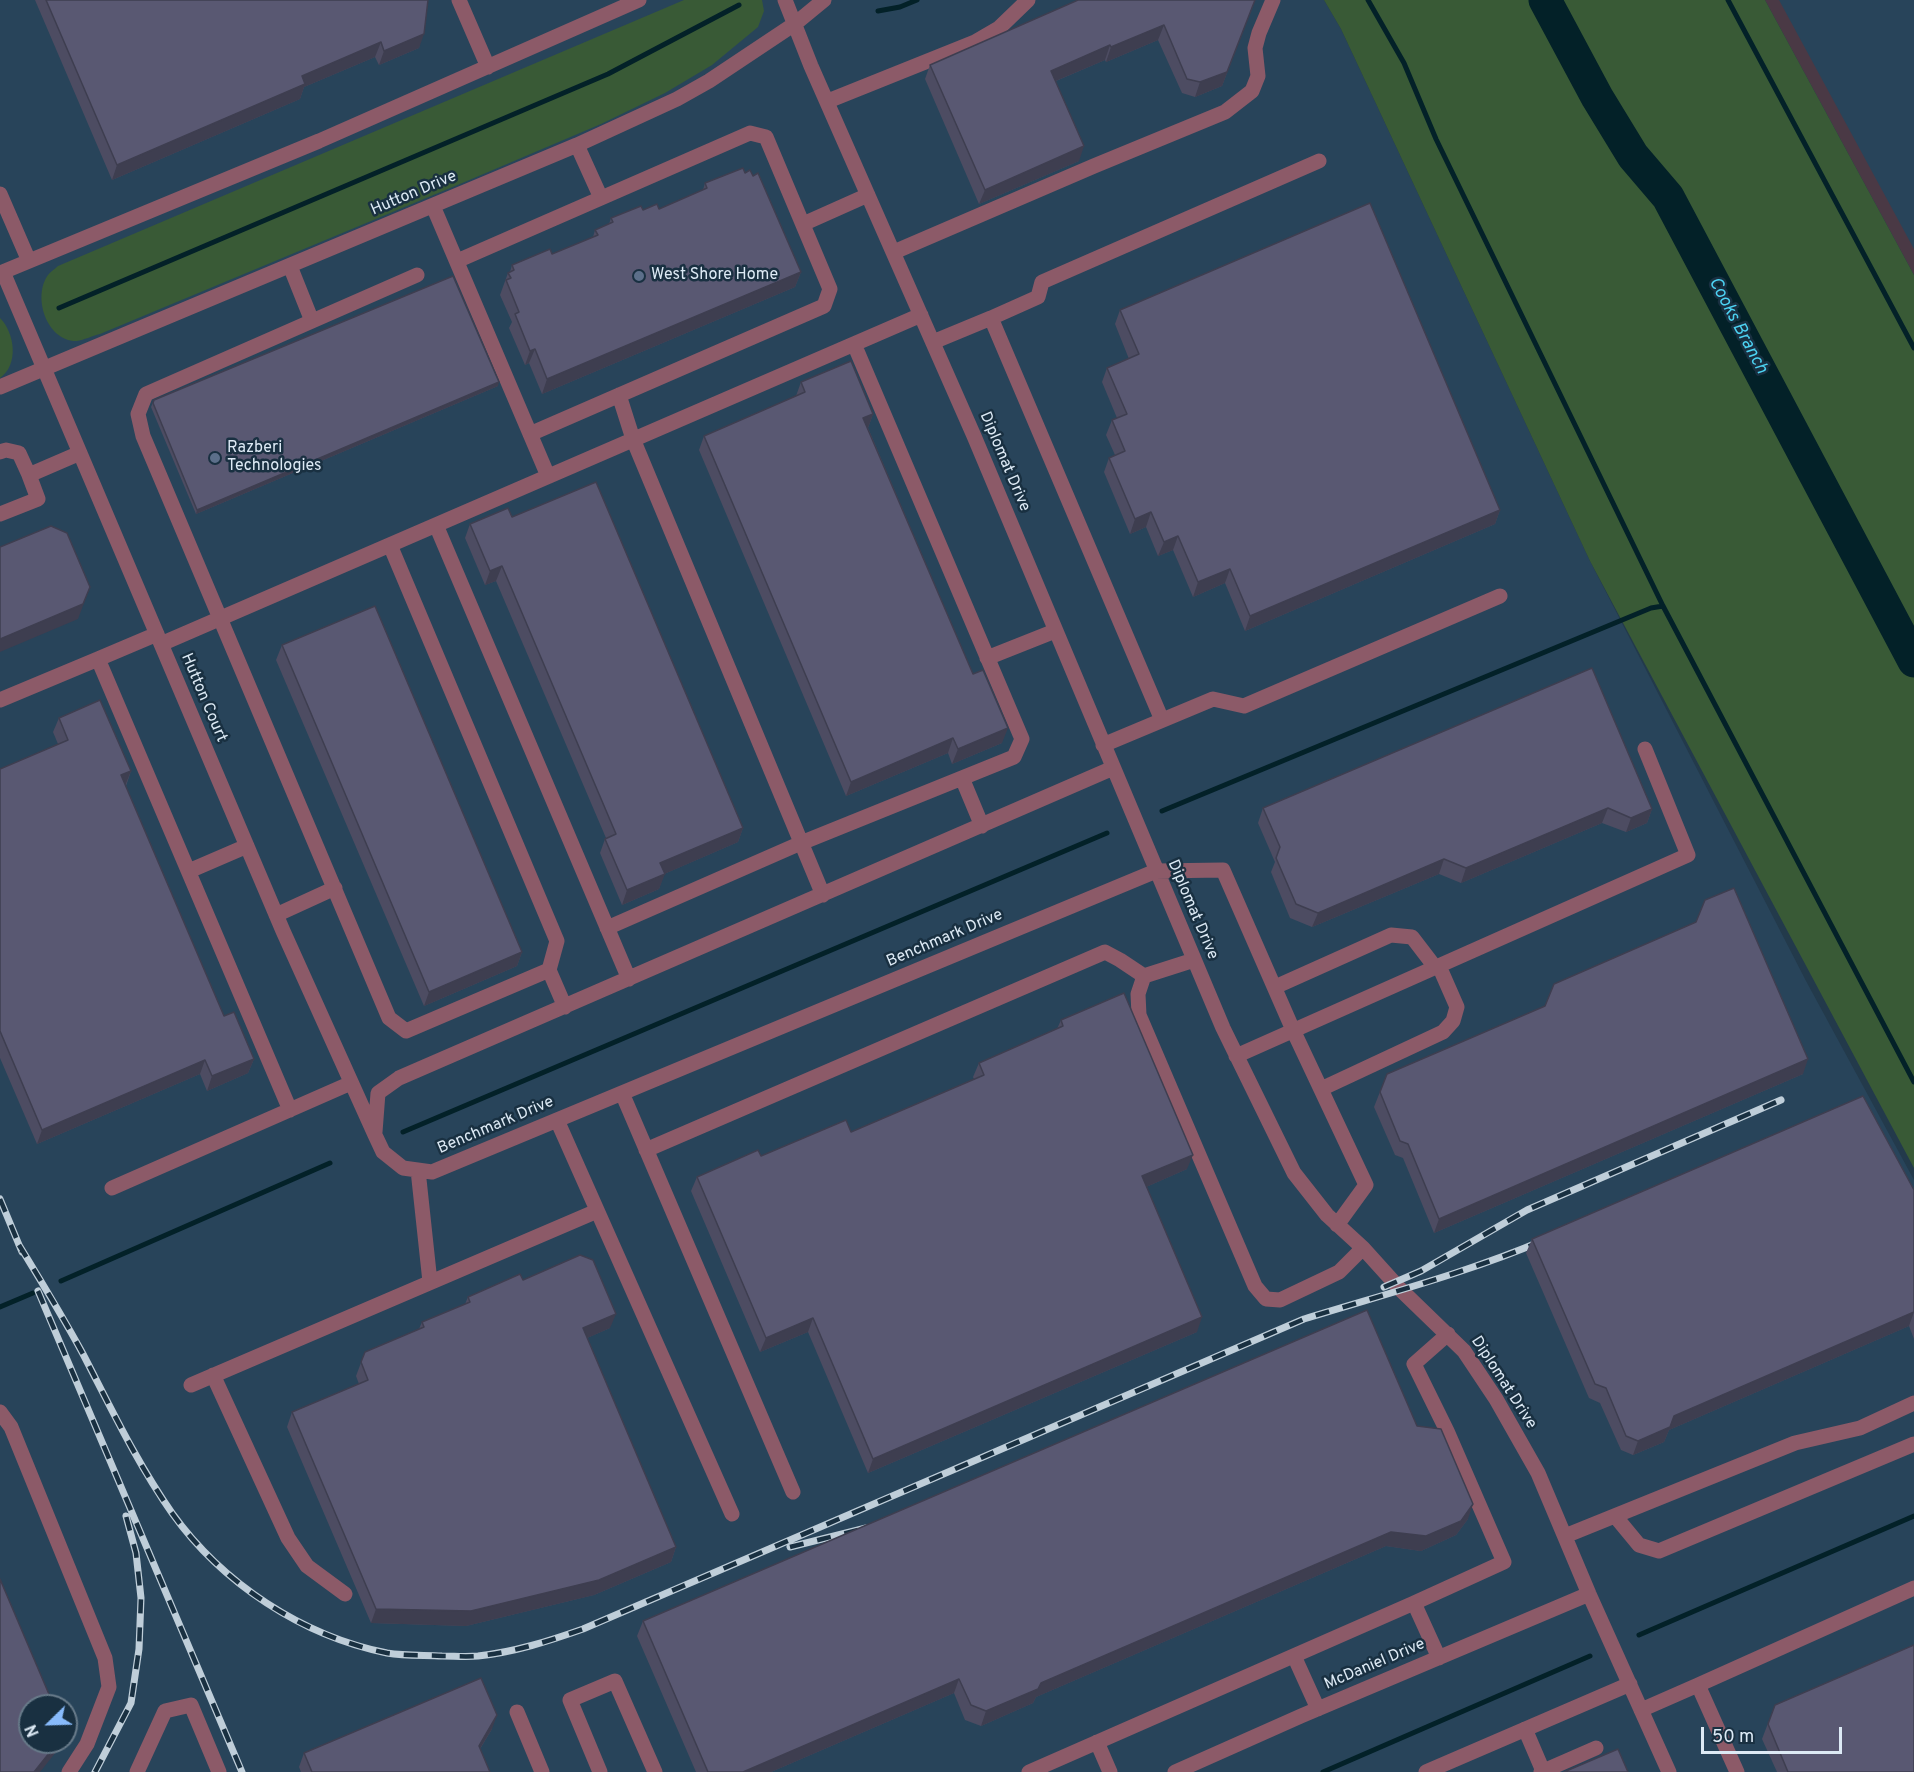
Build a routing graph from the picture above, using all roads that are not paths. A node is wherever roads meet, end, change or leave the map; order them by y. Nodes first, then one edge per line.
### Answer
1 (459, 0) edge
2 (639, 0) edge
3 (785, 0) edge
4 (824, 0) edge
5 (1028, 0) edge
6 (1273, 0) edge
7 (623, 3) edge
8 (796, 23) junction
9 (488, 67) junction
10 (828, 101) junction
11 (577, 145) junction
12 (1319, 161) dead end
13 (0, 194) edge
14 (868, 195) junction
15 (601, 198) junction
16 (433, 206) junction
17 (803, 224) junction
18 (894, 252) junction
19 (29, 261) junction
20 (456, 261) junction
21 (290, 266) junction
22 (2, 273) edge
23 (417, 275) dead end
24 (921, 315) junction
25 (991, 318) junction
26 (312, 321) junction
27 (933, 342) junction
28 (854, 344) junction
29 (44, 368) junction
30 (0, 387) edge
31 (619, 395) junction
32 (530, 434) junction
33 (633, 439) junction
34 (0, 452) edge
35 (80, 453) junction
36 (29, 476) junction
37 (548, 476) junction
38 (0, 514) edge
39 (436, 525) junction
40 (390, 544) junction
41 (1500, 596) dead end
42 (221, 618) junction
43 (1055, 631) junction
44 (159, 639) junction
45 (98, 658) junction
46 (987, 658) junction
47 (0, 700) edge
48 (1162, 720) junction
49 (1103, 745) junction
50 (1645, 749) dead end
51 (1113, 768) junction
52 (962, 778) junction
53 (982, 826) junction
54 (801, 843) junction
55 (247, 846) junction
56 (189, 871) junction
57 (1156, 871) junction
58 (335, 888) junction
59 (823, 895) junction
60 (276, 915) junction
61 (607, 928) junction
62 (1194, 960) junction
63 (1437, 967) junction
64 (549, 970) junction
65 (1144, 976) junction
66 (629, 979) junction
67 (1275, 987) junction
68 (565, 1007) junction
69 (1293, 1030) junction
70 (1236, 1056) junction
71 (351, 1083) junction
72 (1321, 1089) junction
73 (622, 1093) junction
74 (290, 1110) junction
75 (557, 1120) junction
76 (375, 1135) junction
77 (646, 1150) junction
78 (418, 1170) junction
79 (112, 1188) dead end
80 (597, 1211) junction
81 (1337, 1225) junction
82 (1363, 1248) junction
83 (430, 1282) junction
84 (1448, 1334) junction
85 (213, 1376) junction
86 (191, 1385) dead end
87 (1914, 1403) edge
88 (0, 1412) edge
89 (1914, 1444) edge
90 (793, 1492) dead end
91 (732, 1514) dead end
92 (1615, 1516) junction
93 (1565, 1536) junction
94 (1914, 1588) edge
95 (345, 1594) dead end
96 (1589, 1594) junction
97 (1414, 1603) junction
98 (1294, 1656) junction
99 (1439, 1658) junction
100 (1630, 1684) junction
101 (1698, 1685) junction
102 (1318, 1709) junction
103 (1641, 1710) junction
104 (517, 1712) dead end
105 (1525, 1729) junction
106 (1097, 1742) junction
107 (1596, 1748) dead end
108 (69, 1772) edge
109 (137, 1772) edge
110 (219, 1772) edge
111 (542, 1772) edge
112 (600, 1772) edge
113 (655, 1772) edge
114 (1029, 1772) edge
115 (1110, 1772) edge
116 (1175, 1772) edge
117 (1426, 1772) edge
118 (1542, 1772) edge
119 (1669, 1772) edge
120 (1737, 1772) edge

1 - 9 street
2 - 7 street
3 - 8 street, Diplomat Drive
4 - 8 street, Hutton Drive
5 - 10 street
6 - 18 street
7 - 9 street
8 - 10 street, Diplomat Drive
8 - 11 street, Hutton Drive
9 - 19 street
10 - 14 street, Diplomat Drive
11 - 15 street
11 - 16 street, Hutton Drive
12 - 25 street
13 - 19 street
14 - 17 street
14 - 18 street, Diplomat Drive
15 - 17 street
15 - 20 street
16 - 20 street
16 - 21 street, Hutton Drive
17 - 31 street
18 - 24 street, Diplomat Drive
19 - 22 street
20 - 32 street
21 - 26 street
21 - 29 street, Hutton Drive
22 - 29 street, Hutton Court
23 - 26 street
24 - 27 street, Diplomat Drive
24 - 28 street
25 - 27 street
25 - 48 street
26 - 42 street
27 - 43 street, Diplomat Drive
28 - 33 street
28 - 46 street
29 - 30 street, Hutton Drive
29 - 35 street, Hutton Court
31 - 32 street
31 - 33 street
32 - 37 street
33 - 37 street
33 - 54 street
34 - 36 street
35 - 36 street
35 - 44 street, Hutton Court
36 - 38 street
37 - 39 street
39 - 40 street
39 - 61 street
40 - 42 street
40 - 64 street
41 - 48 street
42 - 44 street
42 - 58 street
43 - 46 street
43 - 49 street, Diplomat Drive
44 - 45 street
44 - 55 street, Hutton Court
45 - 47 street
45 - 56 street
46 - 52 street
48 - 49 street
49 - 51 street, Diplomat Drive
50 - 63 street
51 - 53 street
51 - 57 street, Diplomat Drive
52 - 53 street
52 - 54 street
53 - 59 street
54 - 59 street
54 - 61 street
55 - 56 street
55 - 60 street, Hutton Court
56 - 74 street
57 - 62 street, Diplomat Drive
57 - 67 street
57 - 73 street, Benchmark Drive
58 - 60 street
58 - 64 street
59 - 66 street
60 - 71 street, Hutton Court
61 - 66 street
62 - 65 street
62 - 70 street, Diplomat Drive
63 - 67 street
63 - 69 street
63 - 72 street
64 - 68 street
65 - 77 street
65 - 82 street
66 - 68 street
67 - 69 street
68 - 76 street
69 - 70 street
69 - 72 street
70 - 81 street, Diplomat Drive
71 - 74 street
71 - 76 street, Hutton Court
72 - 81 street
73 - 75 street, Benchmark Drive
73 - 77 street
74 - 79 street
75 - 78 street, Benchmark Drive
75 - 80 street
76 - 78 street
77 - 90 street
78 - 83 street
80 - 83 street
80 - 91 street
81 - 82 street, Diplomat Drive
82 - 84 street, Diplomat Drive
83 - 85 street
84 - 93 street, Diplomat Drive
84 - 97 street
85 - 86 street
85 - 95 street
87 - 92 street
88 - 108 street
89 - 92 street
92 - 93 street
93 - 96 street, Diplomat Drive
94 - 101 street
96 - 99 street, McDaniel Drive
96 - 100 street, Diplomat Drive
97 - 98 street
97 - 99 street
98 - 102 street
98 - 106 street
99 - 102 street, McDaniel Drive
100 - 103 street, Diplomat Drive
100 - 105 street
101 - 103 street
101 - 120 street
102 - 116 street, McDaniel Drive
103 - 119 street, Diplomat Drive
104 - 111 street
105 - 117 street
105 - 118 street
106 - 114 street
106 - 115 street
107 - 118 street
109 - 110 street
112 - 113 street

